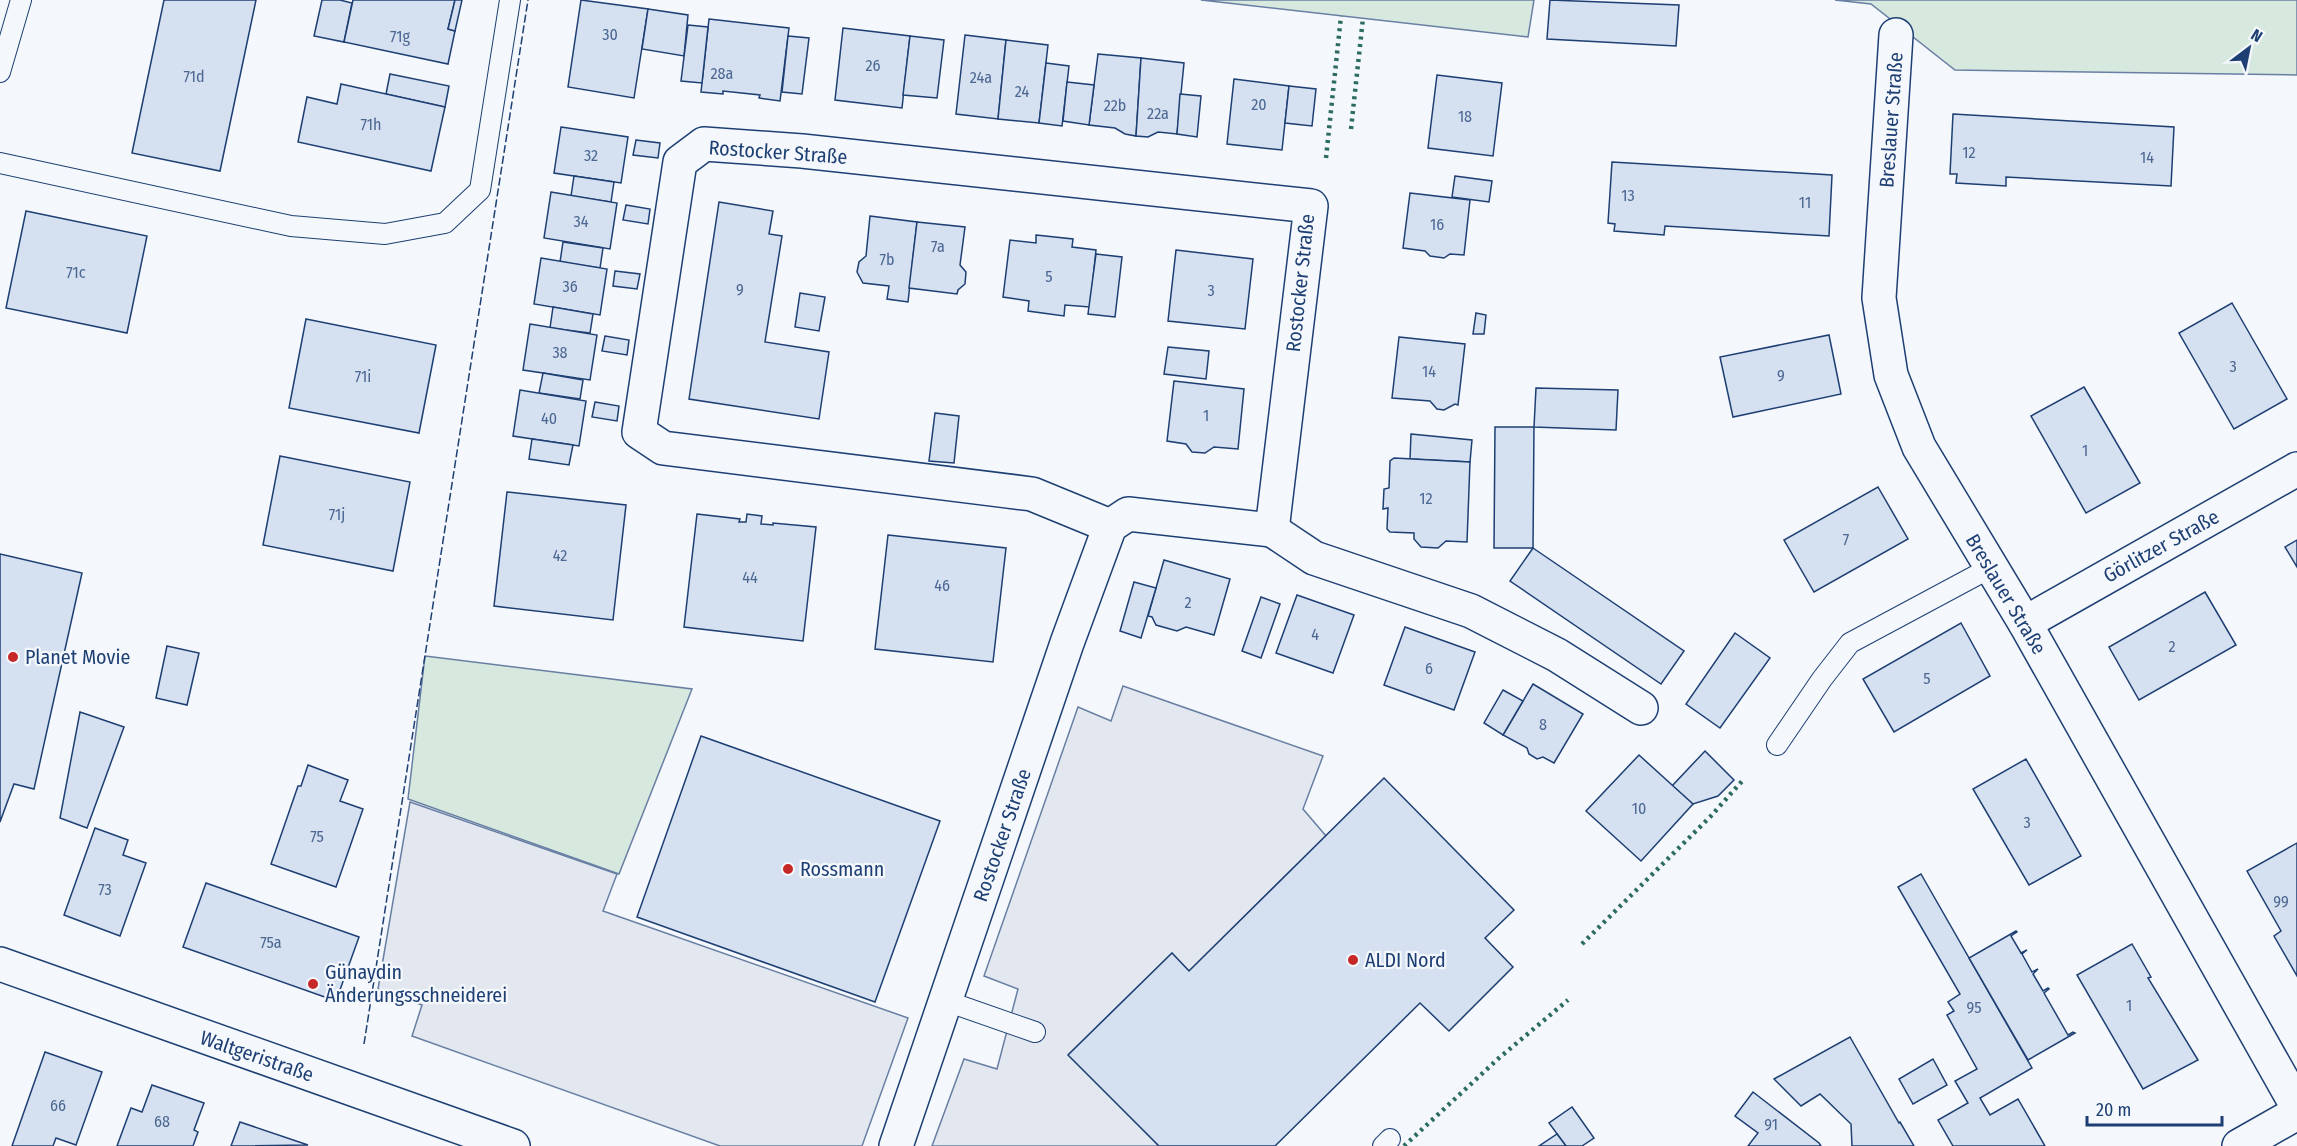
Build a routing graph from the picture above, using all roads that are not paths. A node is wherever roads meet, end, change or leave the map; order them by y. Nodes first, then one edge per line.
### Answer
1 (21, 0) edge
2 (510, 0) edge
3 (1896, 35) dead end
4 (0, 72) edge
5 (0, 163) edge
6 (2297, 469) edge
7 (1110, 526) junction
8 (1272, 530) junction
9 (1990, 568) junction
10 (2025, 623) junction
11 (1641, 708) dead end
12 (1778, 745) dead end
13 (0, 964) edge
14 (946, 1001) junction
15 (1035, 1032) dead end
16 (2297, 1106) edge
17 (2297, 1113) edge
18 (513, 1146) edge
19 (896, 1146) edge
20 (2239, 1146) edge

1 - 4 lane
2 - 5 lane
3 - 9 street, Breslauer Straße
6 - 10 street, Görlitzer Straße
7 - 8 street
7 - 8 street, Rostocker Straße
7 - 14 street, Rostocker Straße
8 - 11 street
9 - 10 street, Breslauer Straße
9 - 12 lane
10 - 16 street, Breslauer Straße
13 - 18 street, Waltgeristraße
14 - 15 lane
14 - 19 street, Rostocker Straße
17 - 20 street

